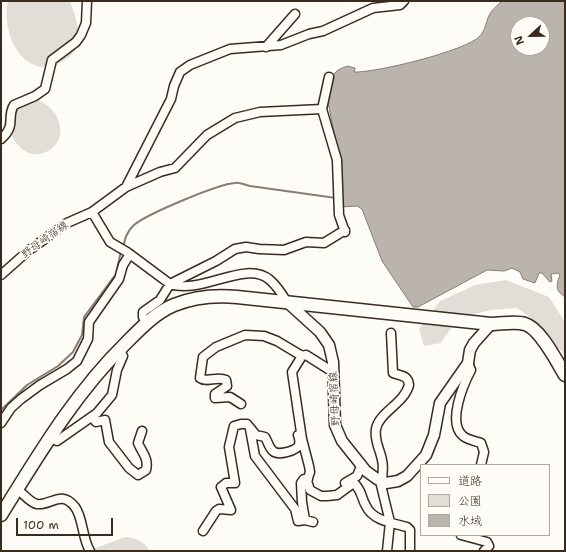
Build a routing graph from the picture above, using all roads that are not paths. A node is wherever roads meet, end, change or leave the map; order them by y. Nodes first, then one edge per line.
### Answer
1 (87, 1) edge
2 (404, 1) edge
3 (295, 14) dead end
4 (266, 47) junction
5 (329, 77) dead end
6 (322, 109) junction
7 (1, 139) edge
8 (126, 187) junction
9 (92, 212) junction
10 (129, 253) junction
11 (1, 275) edge
12 (170, 284) junction
13 (292, 303) junction
14 (146, 323) junction
15 (491, 324) junction
16 (391, 332) dead end
17 (119, 350) junction
18 (302, 356) junction
19 (468, 362) junction
20 (333, 372) junction
21 (565, 375) edge
22 (241, 404) dead end
23 (297, 413) junction
24 (92, 417) junction
25 (1, 423) edge
26 (250, 428) junction
27 (142, 431) dead end
28 (50, 437) junction
29 (481, 464) edge
30 (361, 466) junction
31 (308, 479) junction
32 (381, 481) junction
33 (17, 489) junction
34 (334, 494) junction
35 (1, 515) edge
36 (390, 522) junction
37 (203, 530) dead end
38 (465, 536) edge
39 (90, 551) edge
40 (387, 551) edge
41 (410, 551) edge
42 (484, 551) edge

1 - 7 street
2 - 4 street
3 - 4 street
4 - 8 street
5 - 6 street
6 - 8 street
6 - 12 street
8 - 9 street, 野母崎宿線
9 - 10 street
9 - 11 street, 野母崎宿線
10 - 12 street
10 - 25 street
12 - 13 street, 野母崎宿線
12 - 14 street
13 - 14 main road
13 - 15 main road
13 - 20 street, 野母崎宿線
14 - 17 main road
15 - 19 street
15 - 21 main road
16 - 32 street
17 - 24 street
17 - 28 main road
18 - 20 street
18 - 22 street
18 - 23 street
19 - 29 street
19 - 32 street
20 - 30 street, 野母崎宿線
23 - 26 street
23 - 31 street
24 - 27 street
24 - 28 street
26 - 31 street
26 - 37 street
28 - 33 main road
30 - 32 street, 野母崎宿線
30 - 34 street
31 - 34 street
32 - 36 street
33 - 35 main road
33 - 39 street
34 - 36 street
36 - 40 street
36 - 41 street
38 - 42 street

